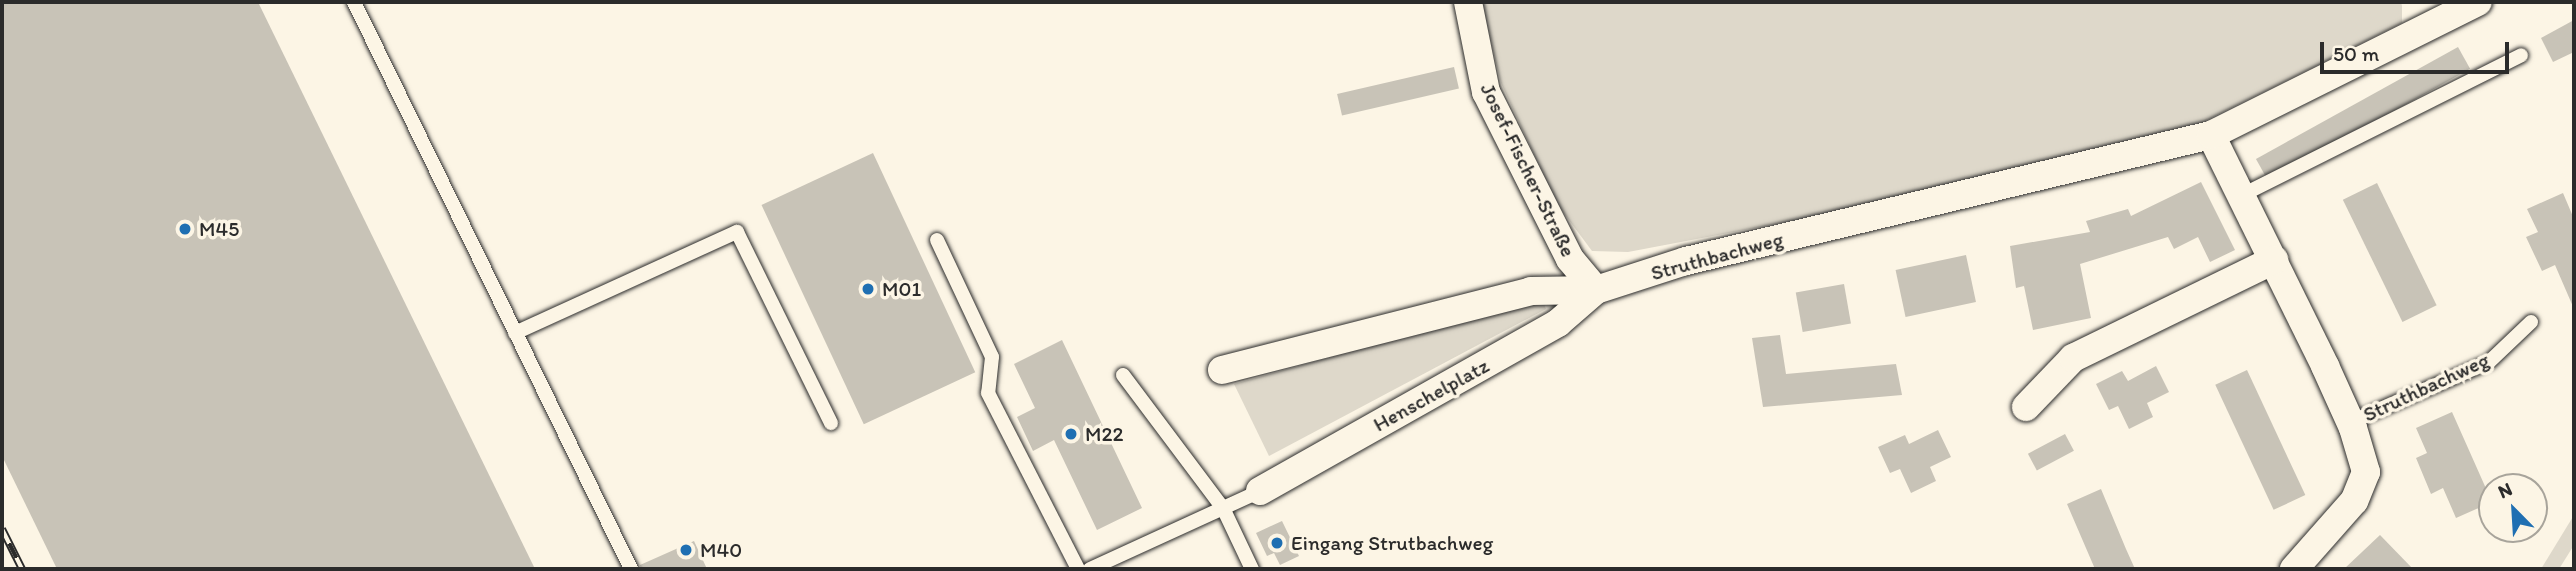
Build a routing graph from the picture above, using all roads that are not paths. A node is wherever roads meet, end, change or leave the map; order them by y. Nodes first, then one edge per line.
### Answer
1 (354, 2) edge
2 (1468, 2) edge
3 (2455, 6) edge
4 (2521, 55) dead end
5 (2211, 135) junction
6 (2242, 195) junction
7 (937, 240) dead end
8 (2274, 260) junction
9 (1596, 290) junction
10 (2531, 322) dead end
11 (515, 333) junction
12 (1222, 370) dead end
13 (1123, 375) dead end
14 (2026, 407) dead end
15 (2351, 422) junction
16 (831, 423) dead end
17 (1260, 491) joint
18 (1223, 508) junction
19 (631, 569) edge
20 (1078, 569) edge
21 (1090, 569) edge
22 (1252, 569) edge
23 (2294, 569) edge

1 - 11 lane
2 - 9 street, Josef-Fischer-Straße
3 - 5 street, Struthbachweg
4 - 6 lane
5 - 6 street, Struthbachweg
5 - 9 street, Struthbachweg
6 - 8 street, Struthbachweg
7 - 20 lane
8 - 14 street
8 - 15 street, Struthbachweg
9 - 12 street, Struthbachweg
9 - 17 street, Henschelplatz
10 - 15 lane, Struthbachweg
11 - 16 lane
11 - 19 lane
13 - 18 lane
15 - 23 street, Struthbachweg
17 - 18 lane
18 - 21 lane
18 - 22 lane

